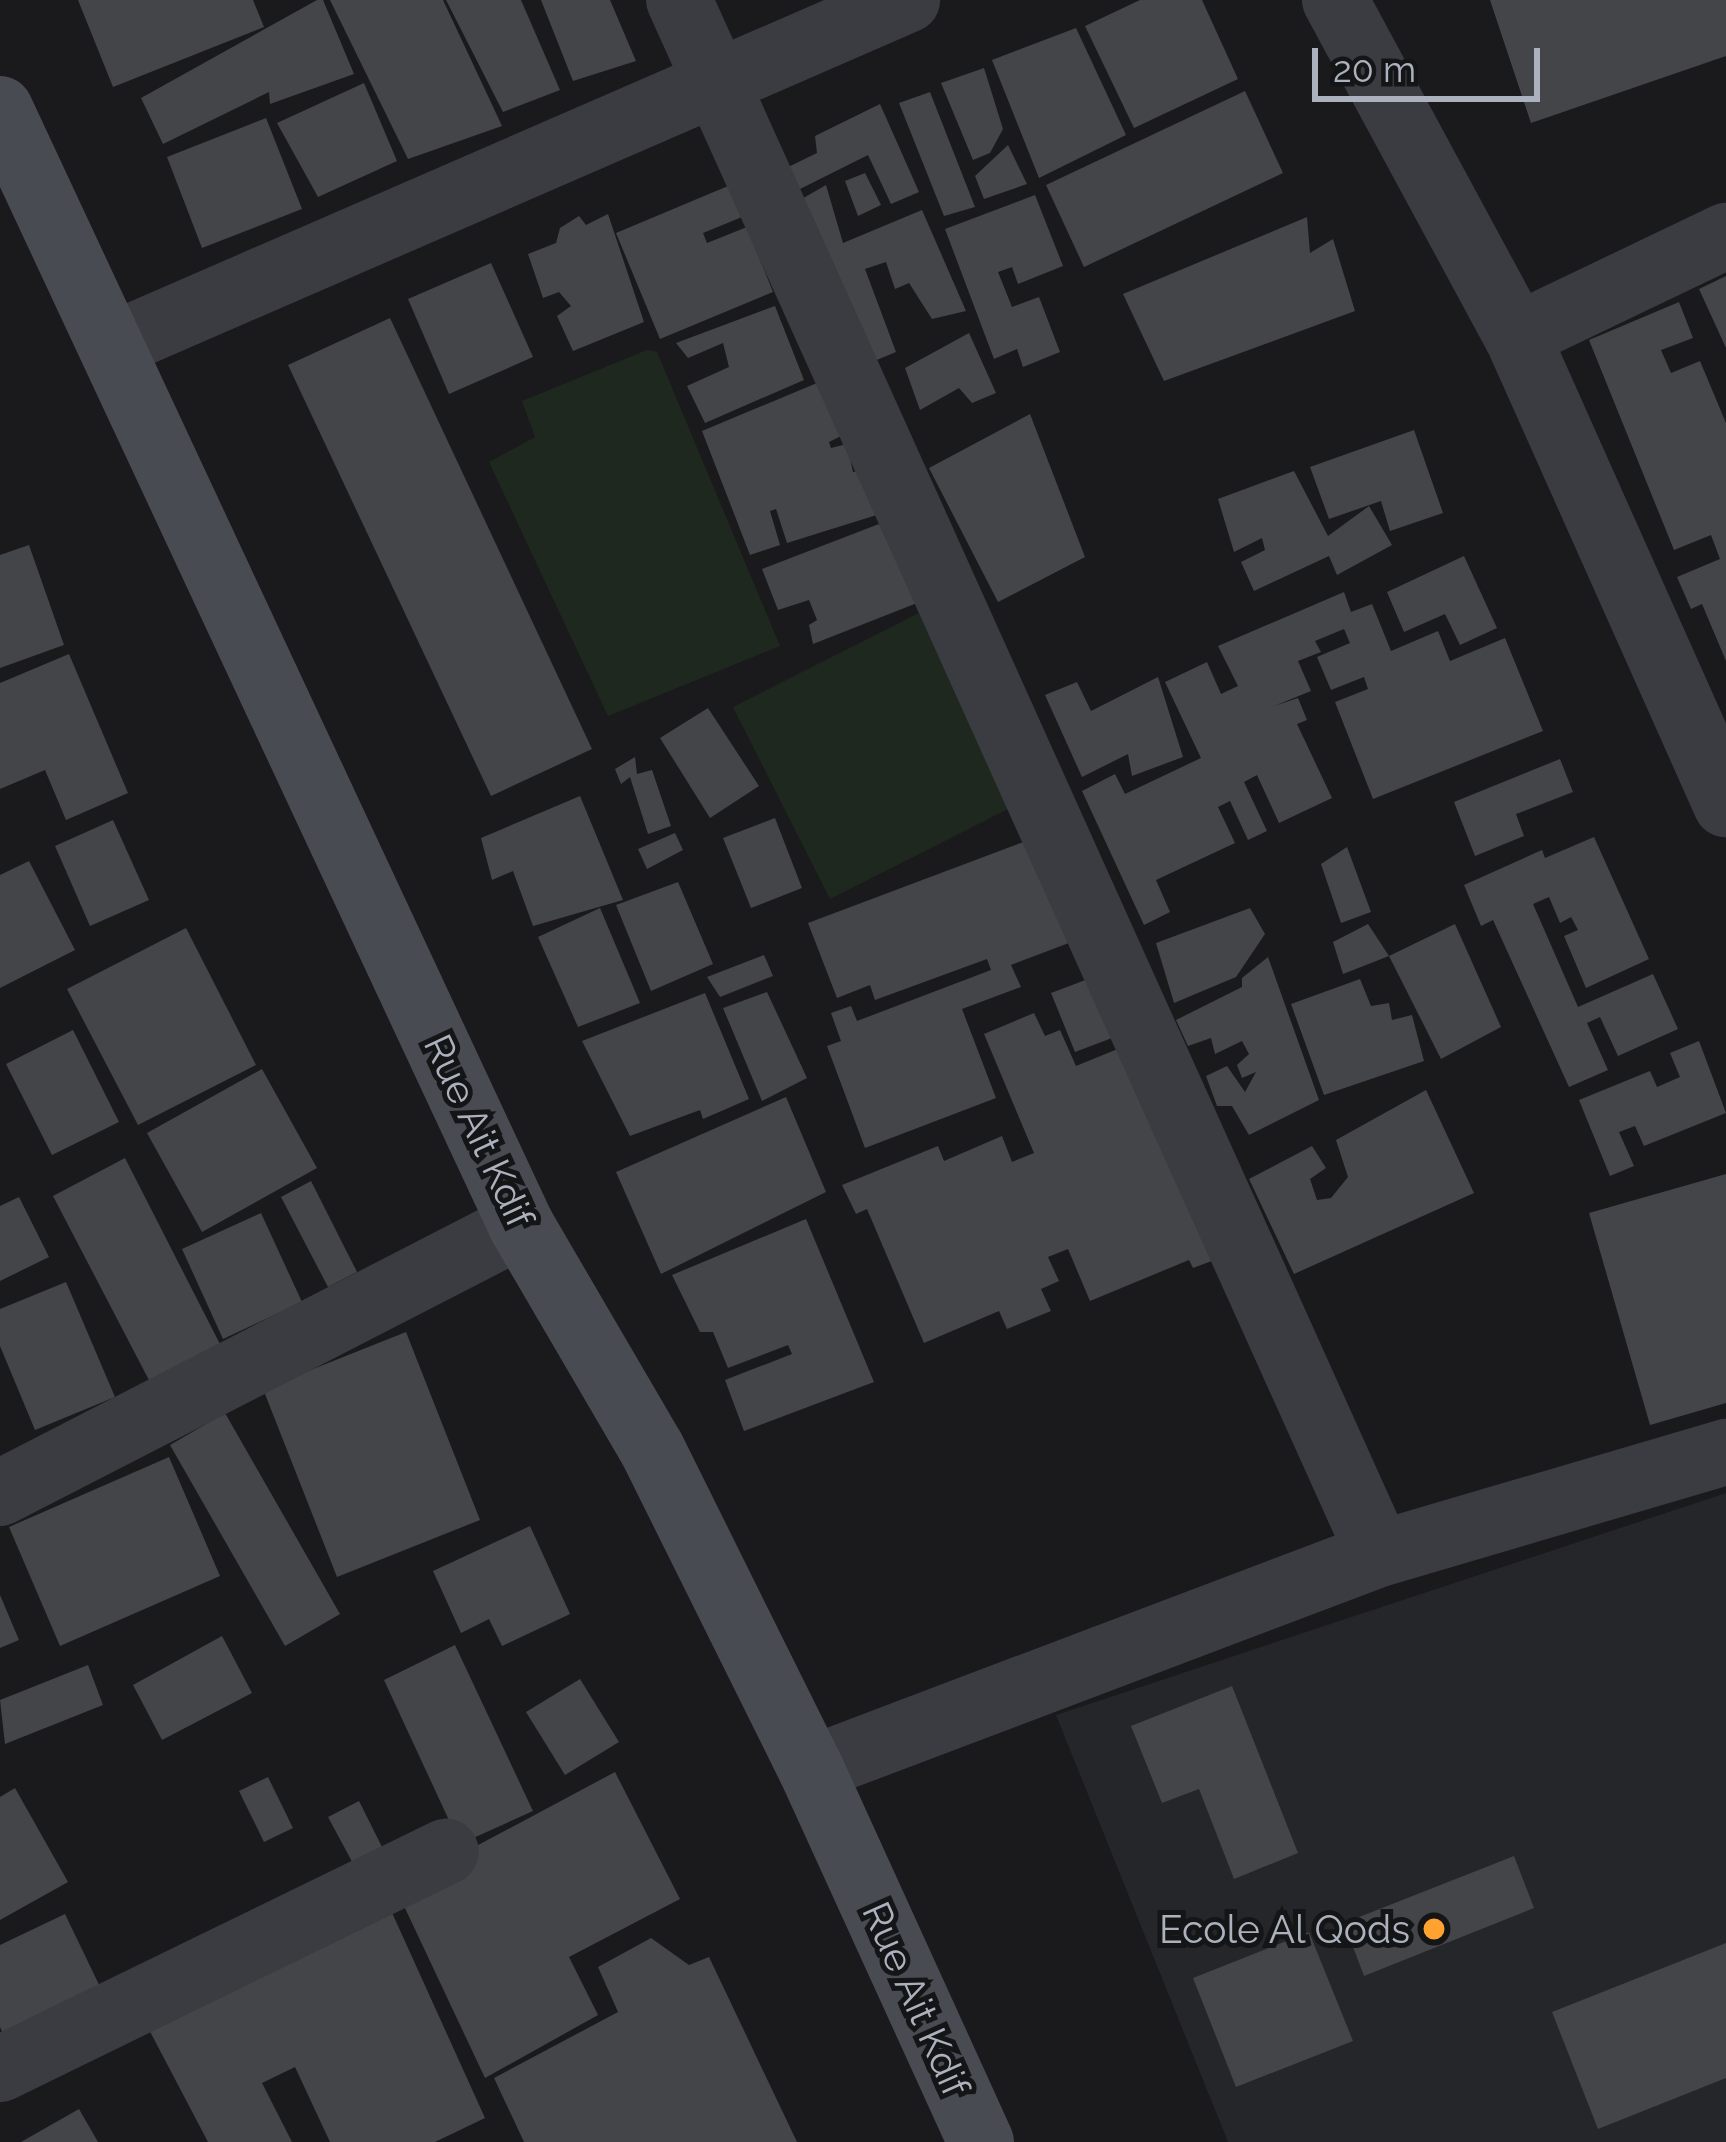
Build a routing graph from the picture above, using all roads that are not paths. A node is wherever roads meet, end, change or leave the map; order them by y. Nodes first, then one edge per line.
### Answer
1 (679, 0) edge
2 (907, 0) edge
3 (1334, 0) edge
4 (721, 85) junction
5 (0, 109) edge
6 (1726, 236) edge
7 (1517, 337) junction
8 (113, 345) junction
9 (1726, 804) edge
10 (521, 1225) junction
11 (1726, 1452) edge
12 (0, 1492) edge
13 (1378, 1554) junction
14 (812, 1769) junction
15 (446, 1851) dead end
16 (0, 2069) edge
17 (980, 2142) edge

1 - 4 street
2 - 4 street
3 - 7 street
4 - 8 street
4 - 13 street
5 - 8 street, Rue Ait Kdif
6 - 7 street
7 - 9 street
8 - 10 street, Rue Ait Kdif
10 - 12 street
10 - 14 street, Rue Ait Kdif
11 - 13 street
13 - 14 street
14 - 17 street, Rue Ait Kdif
15 - 16 street

